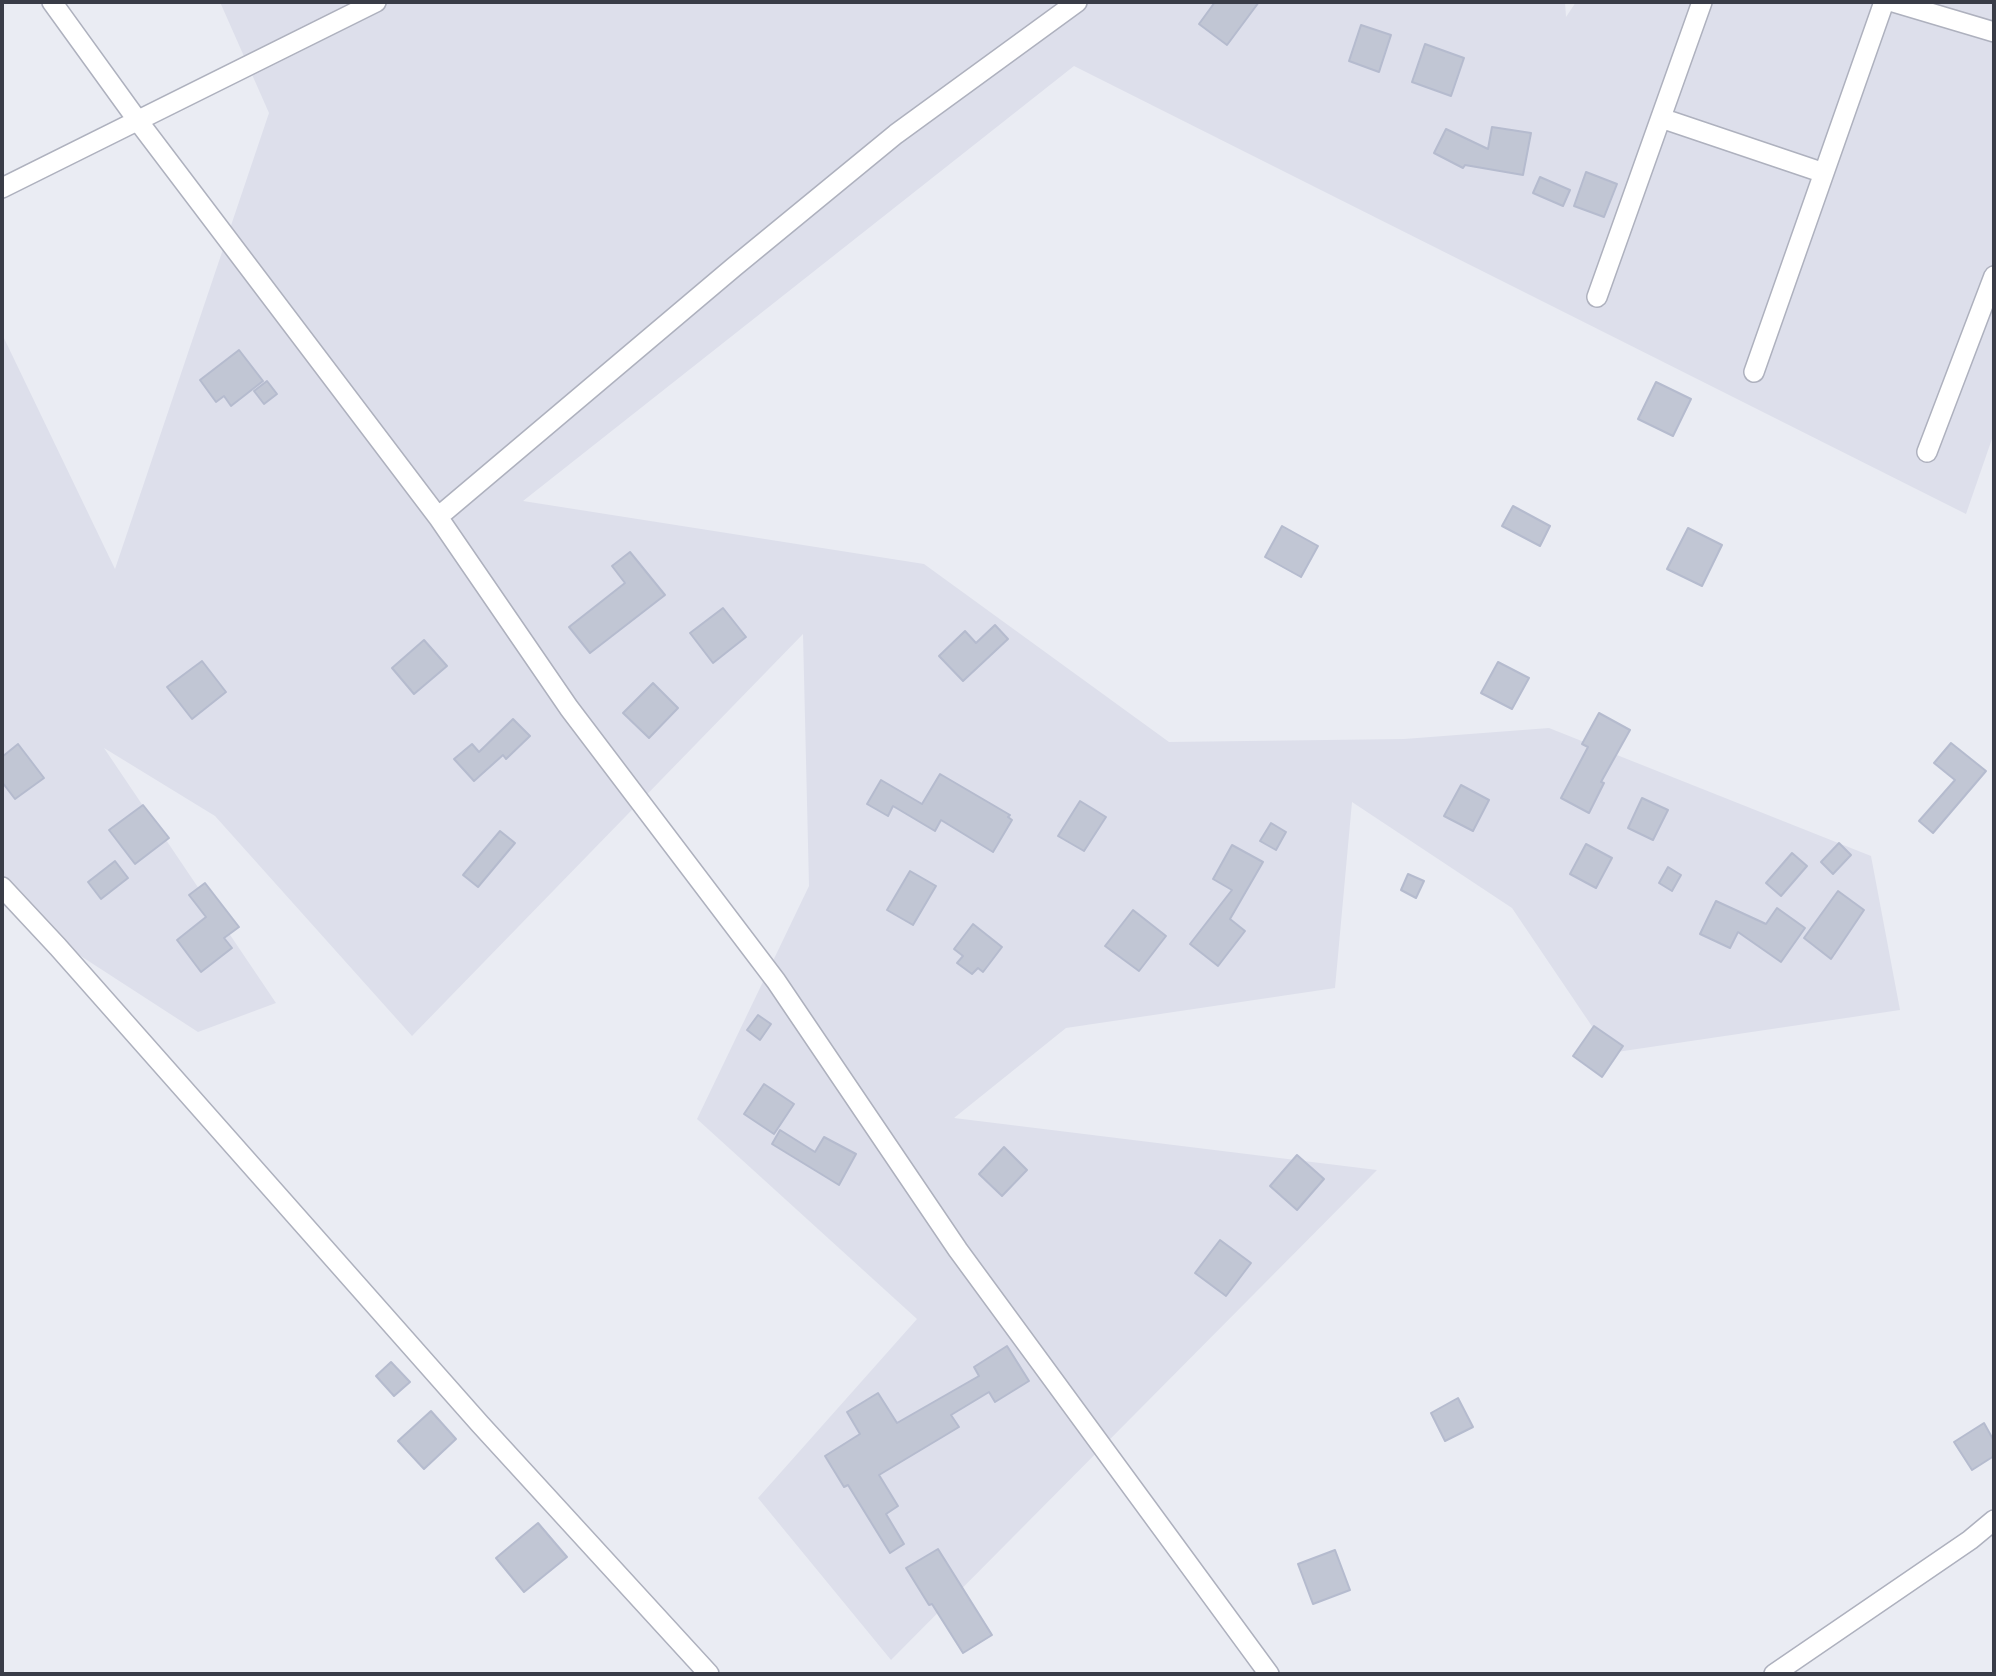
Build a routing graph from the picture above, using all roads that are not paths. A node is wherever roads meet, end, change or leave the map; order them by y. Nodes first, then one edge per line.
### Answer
1 (52, 2) edge
2 (376, 2) edge
3 (1077, 2) edge
4 (1702, 2) edge
5 (1884, 2) edge
6 (1893, 2) edge
7 (1994, 32) edge
8 (1661, 118) junction
9 (138, 121) junction
10 (1824, 173) junction
11 (2, 188) edge
12 (1994, 276) edge
13 (1597, 296) dead end
14 (1754, 372) dead end
15 (1927, 452) dead end
16 (439, 517) junction
17 (2, 887) edge
18 (1994, 1520) edge
19 (709, 1674) edge
20 (1269, 1674) edge
21 (1774, 1674) edge

1 - 9 street
2 - 9 street
3 - 16 street
4 - 8 street
5 - 10 street
6 - 7 street
8 - 10 street
8 - 13 street
9 - 11 street
9 - 16 street
10 - 14 street
12 - 15 street
16 - 20 street
17 - 19 street
18 - 21 street

